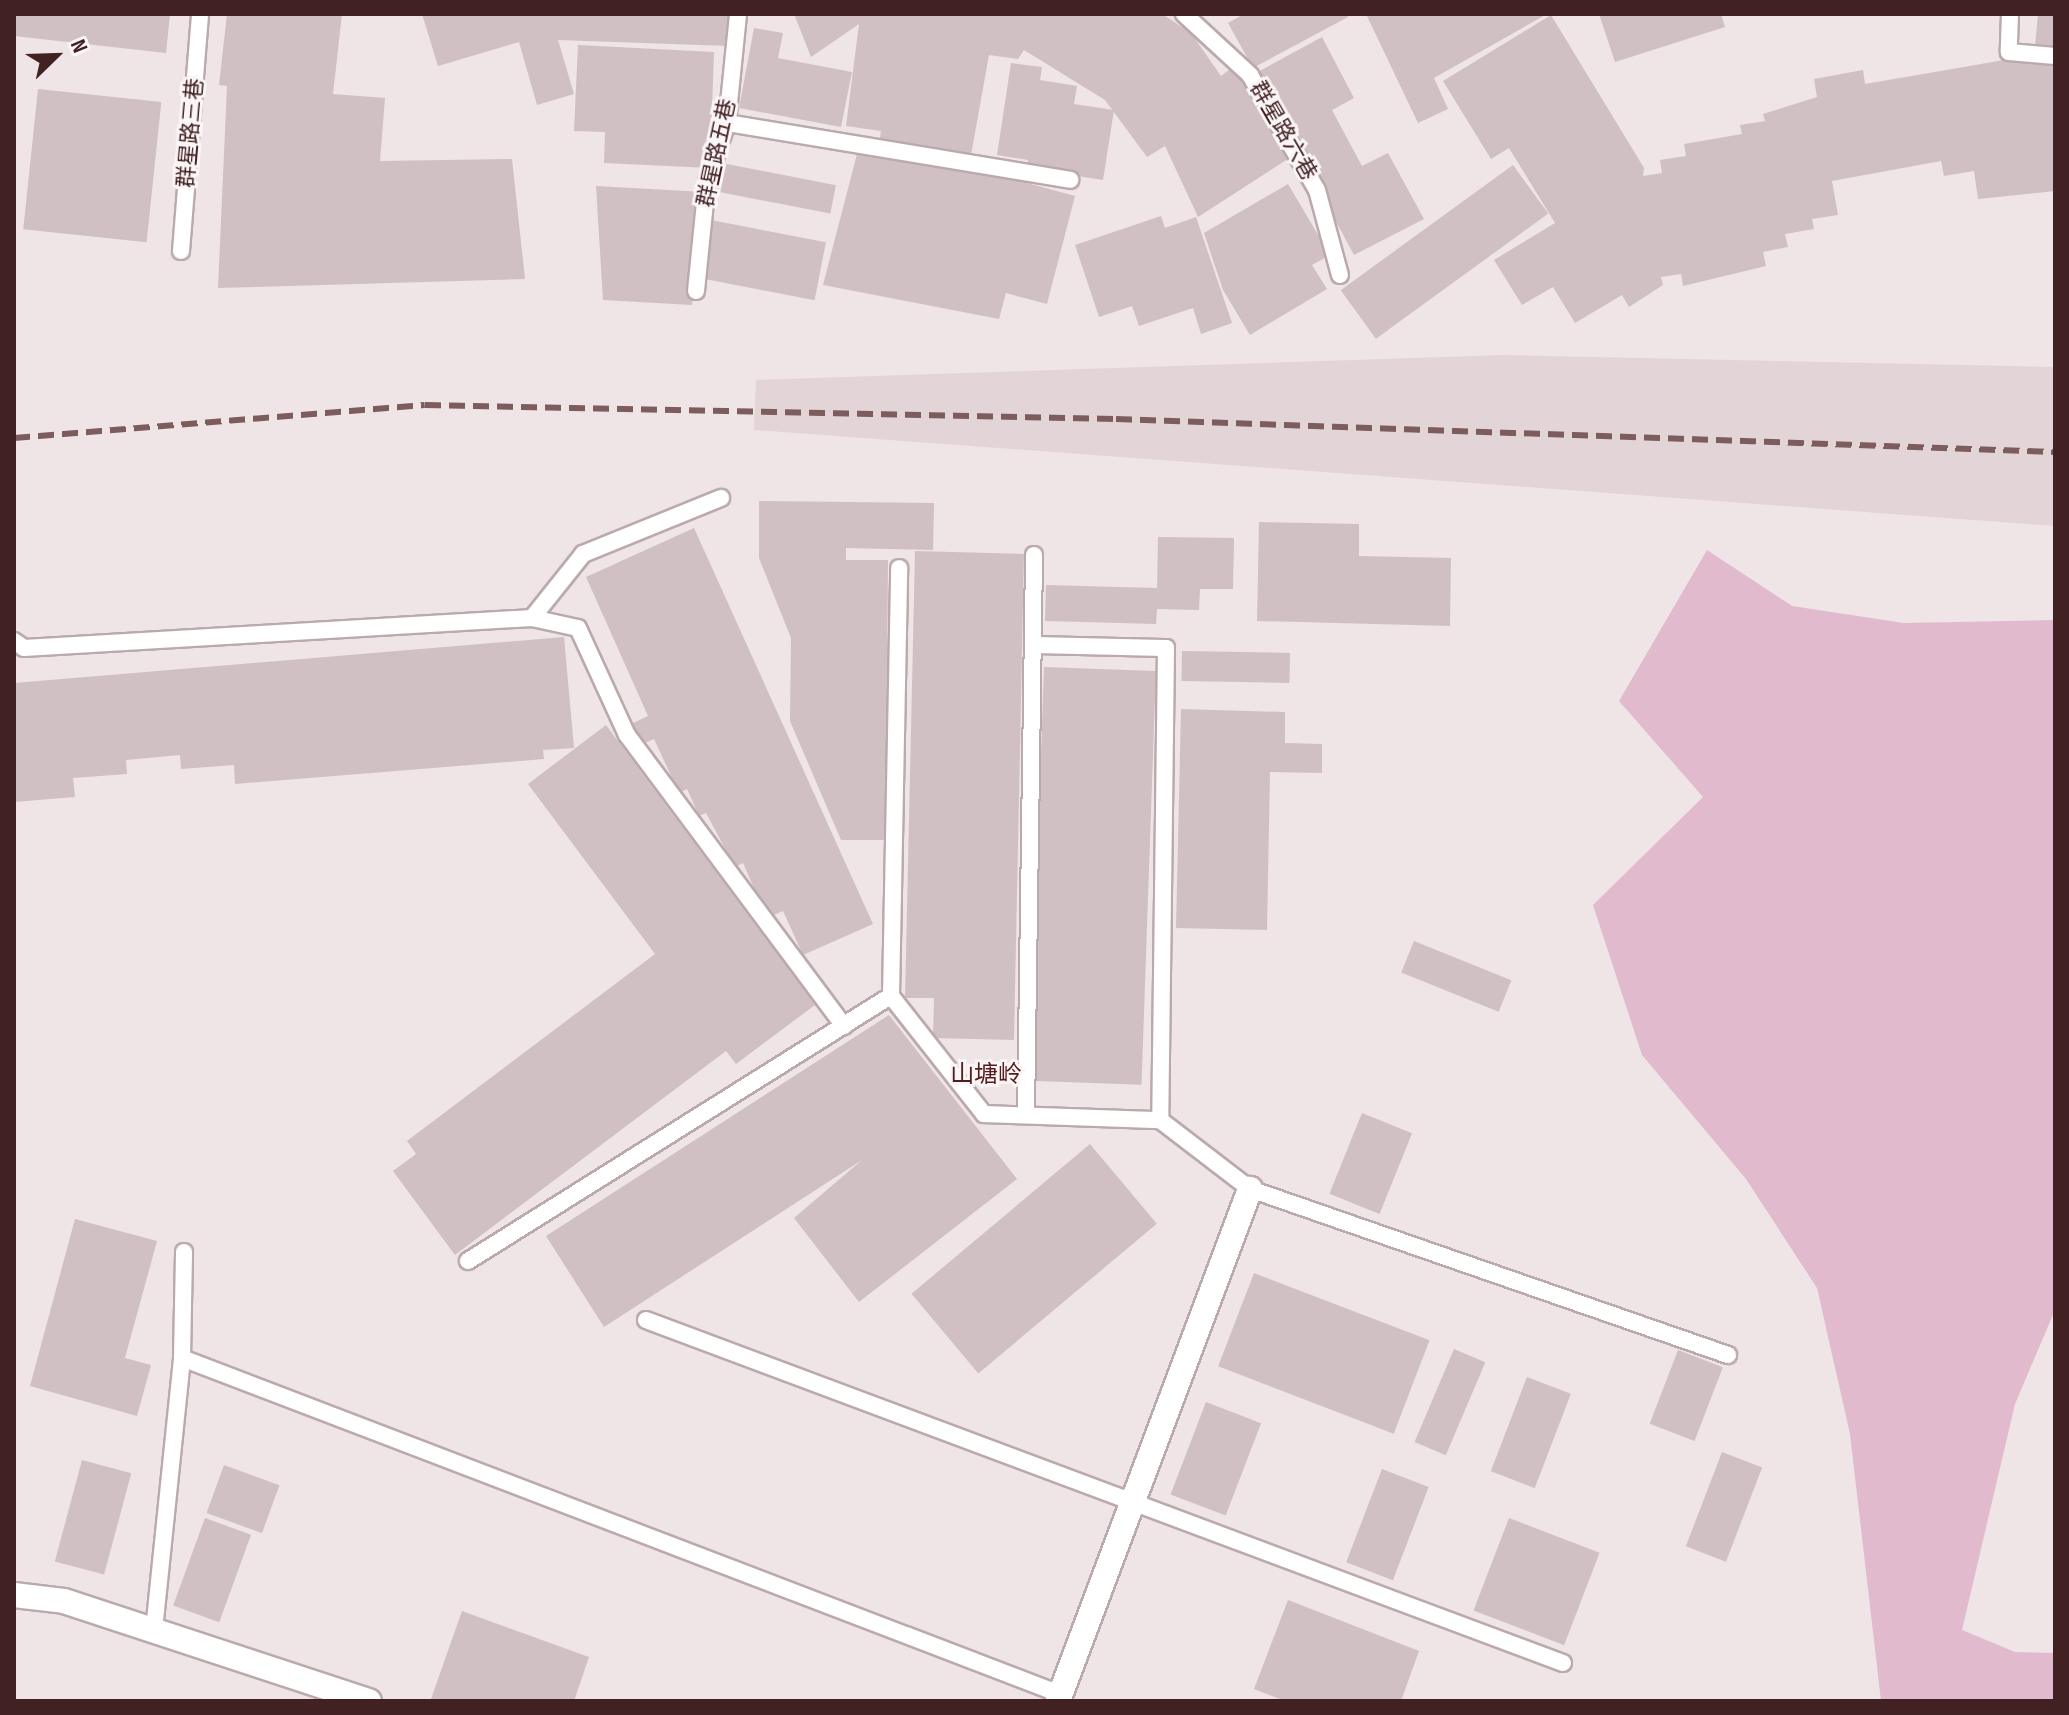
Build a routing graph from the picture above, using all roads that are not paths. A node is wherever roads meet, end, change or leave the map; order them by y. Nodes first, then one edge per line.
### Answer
1 (200, 14) edge
2 (738, 14) edge
3 (1184, 14) edge
4 (2010, 14) edge
5 (2055, 56) edge
6 (727, 123) junction
7 (1070, 180) dead end
8 (181, 251) dead end
9 (1340, 275) dead end
10 (696, 291) dead end
11 (721, 498) dead end
12 (1034, 555) dead end
13 (899, 568) dead end
14 (532, 618) junction
15 (14, 641) edge
16 (1033, 645) junction
17 (891, 996) junction
18 (844, 1026) junction
19 (1026, 1115) junction
20 (1160, 1120) junction
21 (1250, 1189) junction
22 (184, 1252) dead end
23 (468, 1261) dead end
24 (646, 1320) dead end
25 (1728, 1355) dead end
26 (182, 1358) junction
27 (1132, 1502) junction
28 (14, 1595) edge
29 (154, 1630) junction
30 (1563, 1663) dead end
31 (1059, 1698) edge
32 (369, 1701) edge

1 - 8 lane, 群星路三巷
2 - 6 lane, 群星路五巷
3 - 9 lane, 群星路六巷
4 - 5 lane
6 - 7 lane
6 - 10 lane, 群星路五巷
11 - 14 lane
12 - 16 lane
13 - 17 lane
14 - 15 lane
14 - 18 lane
16 - 19 lane
16 - 20 lane
17 - 18 lane
17 - 19 lane
18 - 23 lane
19 - 20 lane
20 - 21 lane
21 - 25 lane
21 - 27 street
22 - 26 lane
24 - 27 lane
26 - 29 lane
26 - 31 lane
27 - 30 lane
27 - 31 street
28 - 29 street
29 - 32 street

